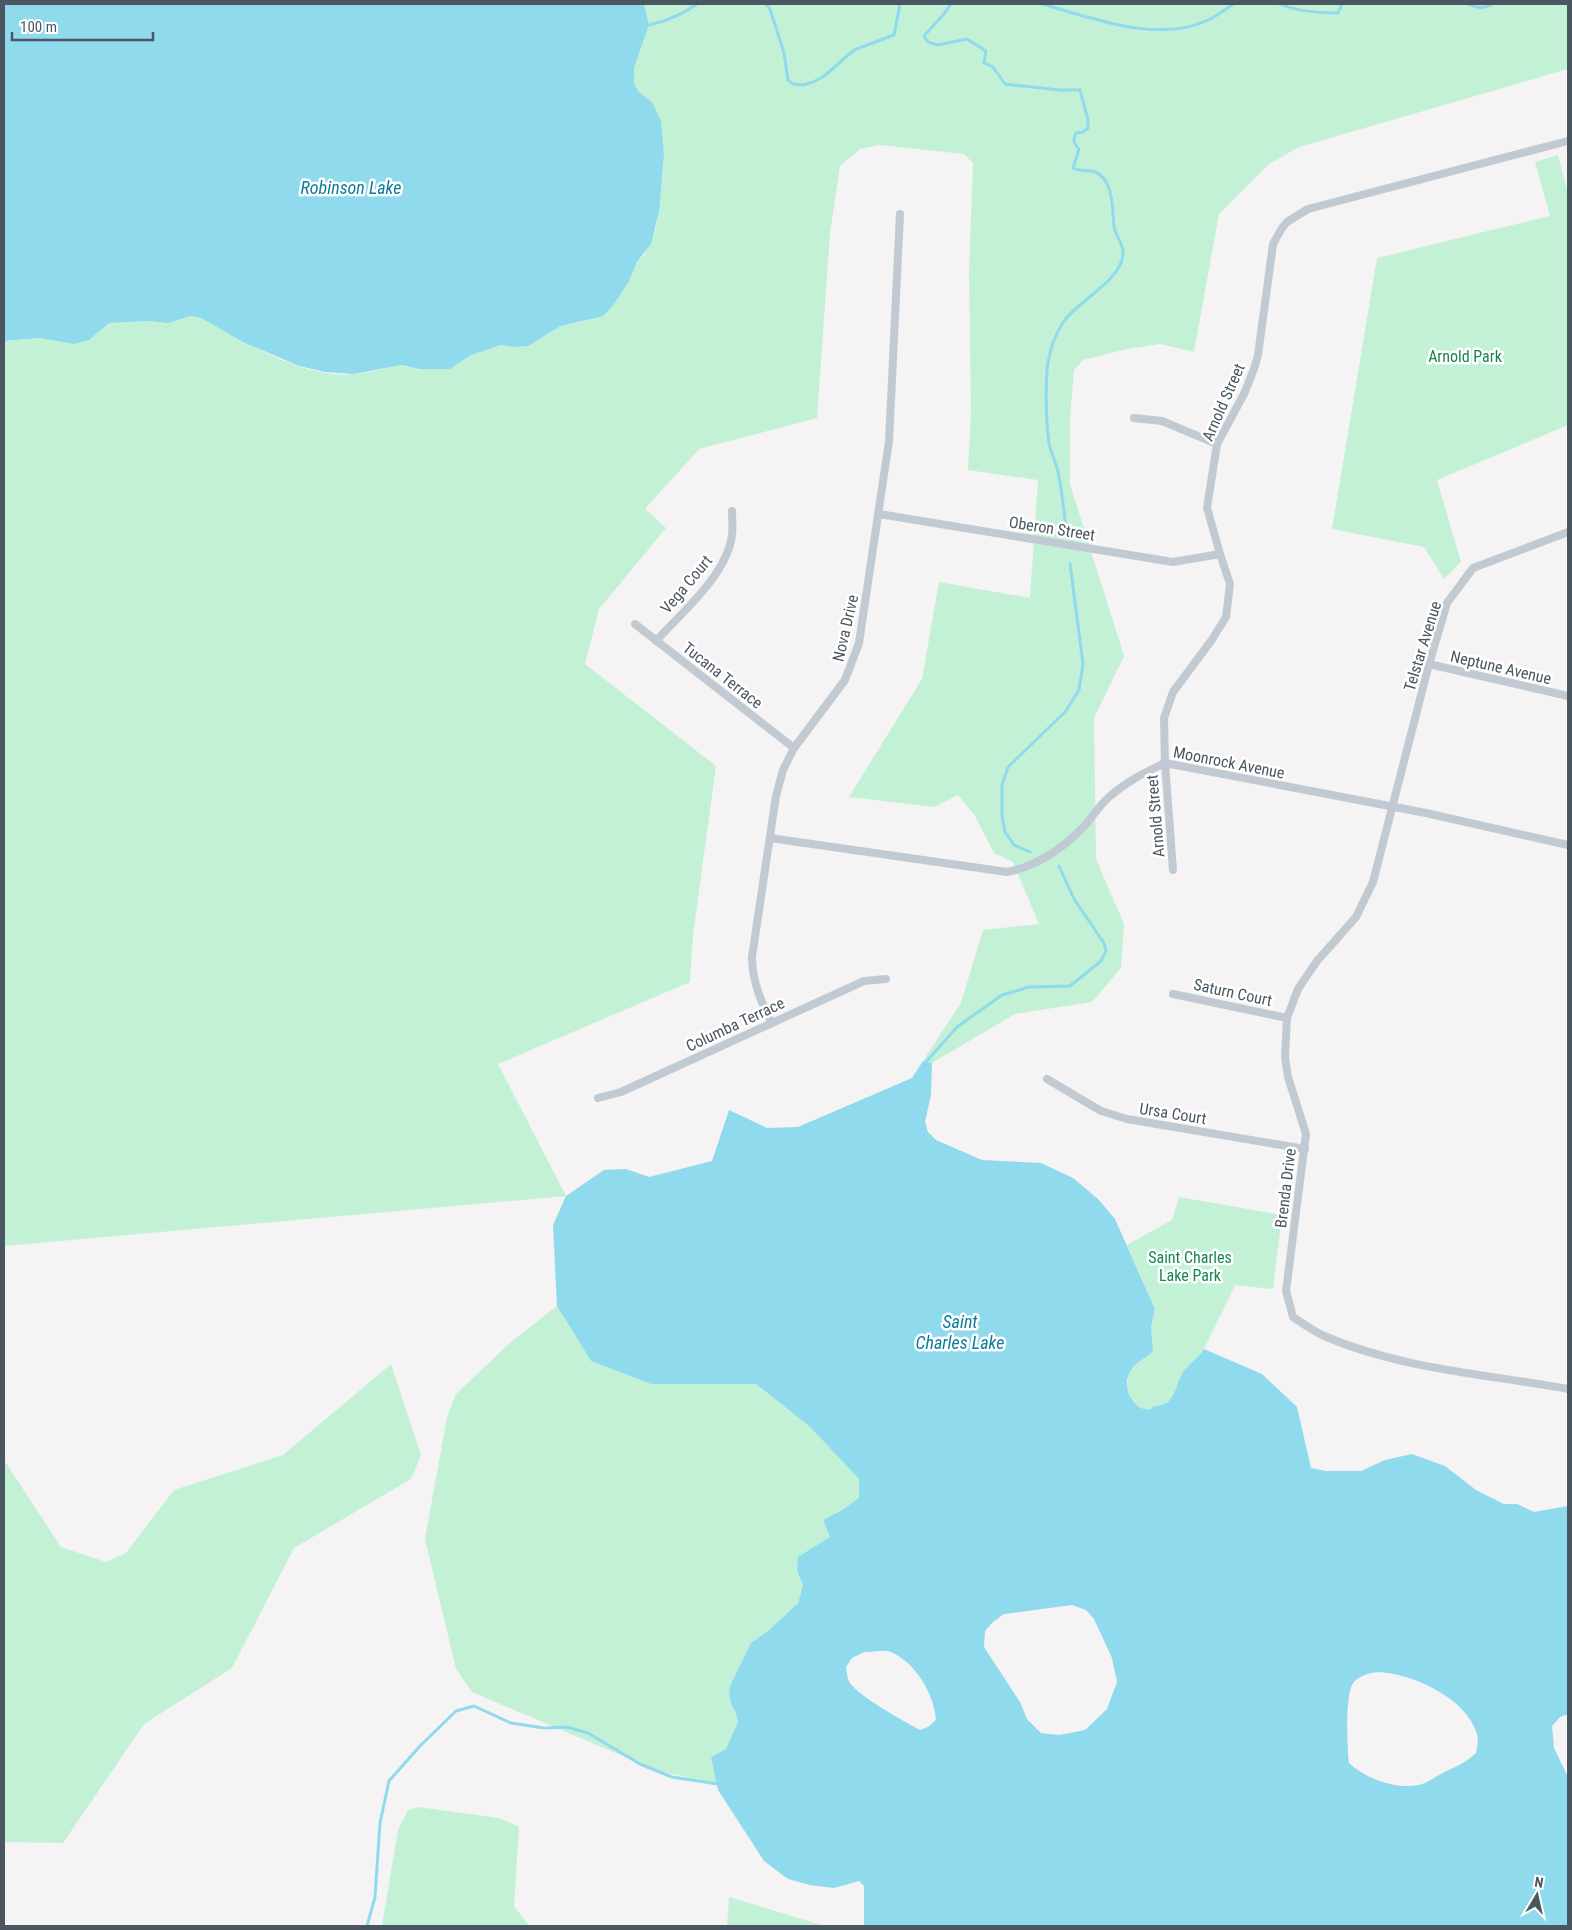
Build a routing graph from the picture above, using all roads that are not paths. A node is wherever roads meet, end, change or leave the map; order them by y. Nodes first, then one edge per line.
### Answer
1 (1568, 141) edge
2 (900, 214) dead end
3 (1134, 418) dead end
4 (1217, 444) junction
5 (732, 512) dead end
6 (879, 514) junction
7 (1568, 532) edge
8 (1220, 554) junction
9 (635, 624) dead end
10 (656, 640) junction
11 (1429, 664) junction
12 (1568, 696) edge
13 (794, 748) junction
14 (1165, 763) junction
15 (1392, 807) junction
16 (770, 838) junction
17 (1568, 845) edge
18 (1173, 870) dead end
19 (886, 979) dead end
20 (1172, 994) dead end
21 (1287, 1018) junction
22 (771, 1022) junction
23 (1046, 1078) dead end
24 (598, 1098) dead end
25 (1305, 1149) junction
26 (1568, 1388) edge

1 - 4 street, Arnold Street
2 - 6 street, Nova Drive
3 - 4 street
4 - 8 street, Arnold Street
5 - 10 street, Vega Court
6 - 8 street, Oberon Street
6 - 13 street, Nova Drive
7 - 11 street, Telstar Avenue
8 - 14 street, Arnold Street
9 - 10 street, Tucana Terrace
10 - 13 street, Tucana Terrace
11 - 12 street, Neptune Avenue
11 - 15 street, Telstar Avenue
13 - 16 street, Nova Drive
14 - 15 street, Moonrock Avenue
14 - 16 street, Moonrock Avenue
14 - 18 street, Arnold Street
15 - 17 street, Moonrock Avenue
15 - 21 street, Brenda Drive
16 - 22 street, Nova Drive
19 - 22 street, Columba Terrace
20 - 21 street, Saturn Court
21 - 25 street, Brenda Drive
22 - 24 street, Columba Terrace
23 - 25 street, Ursa Court
25 - 26 street, Brenda Drive

